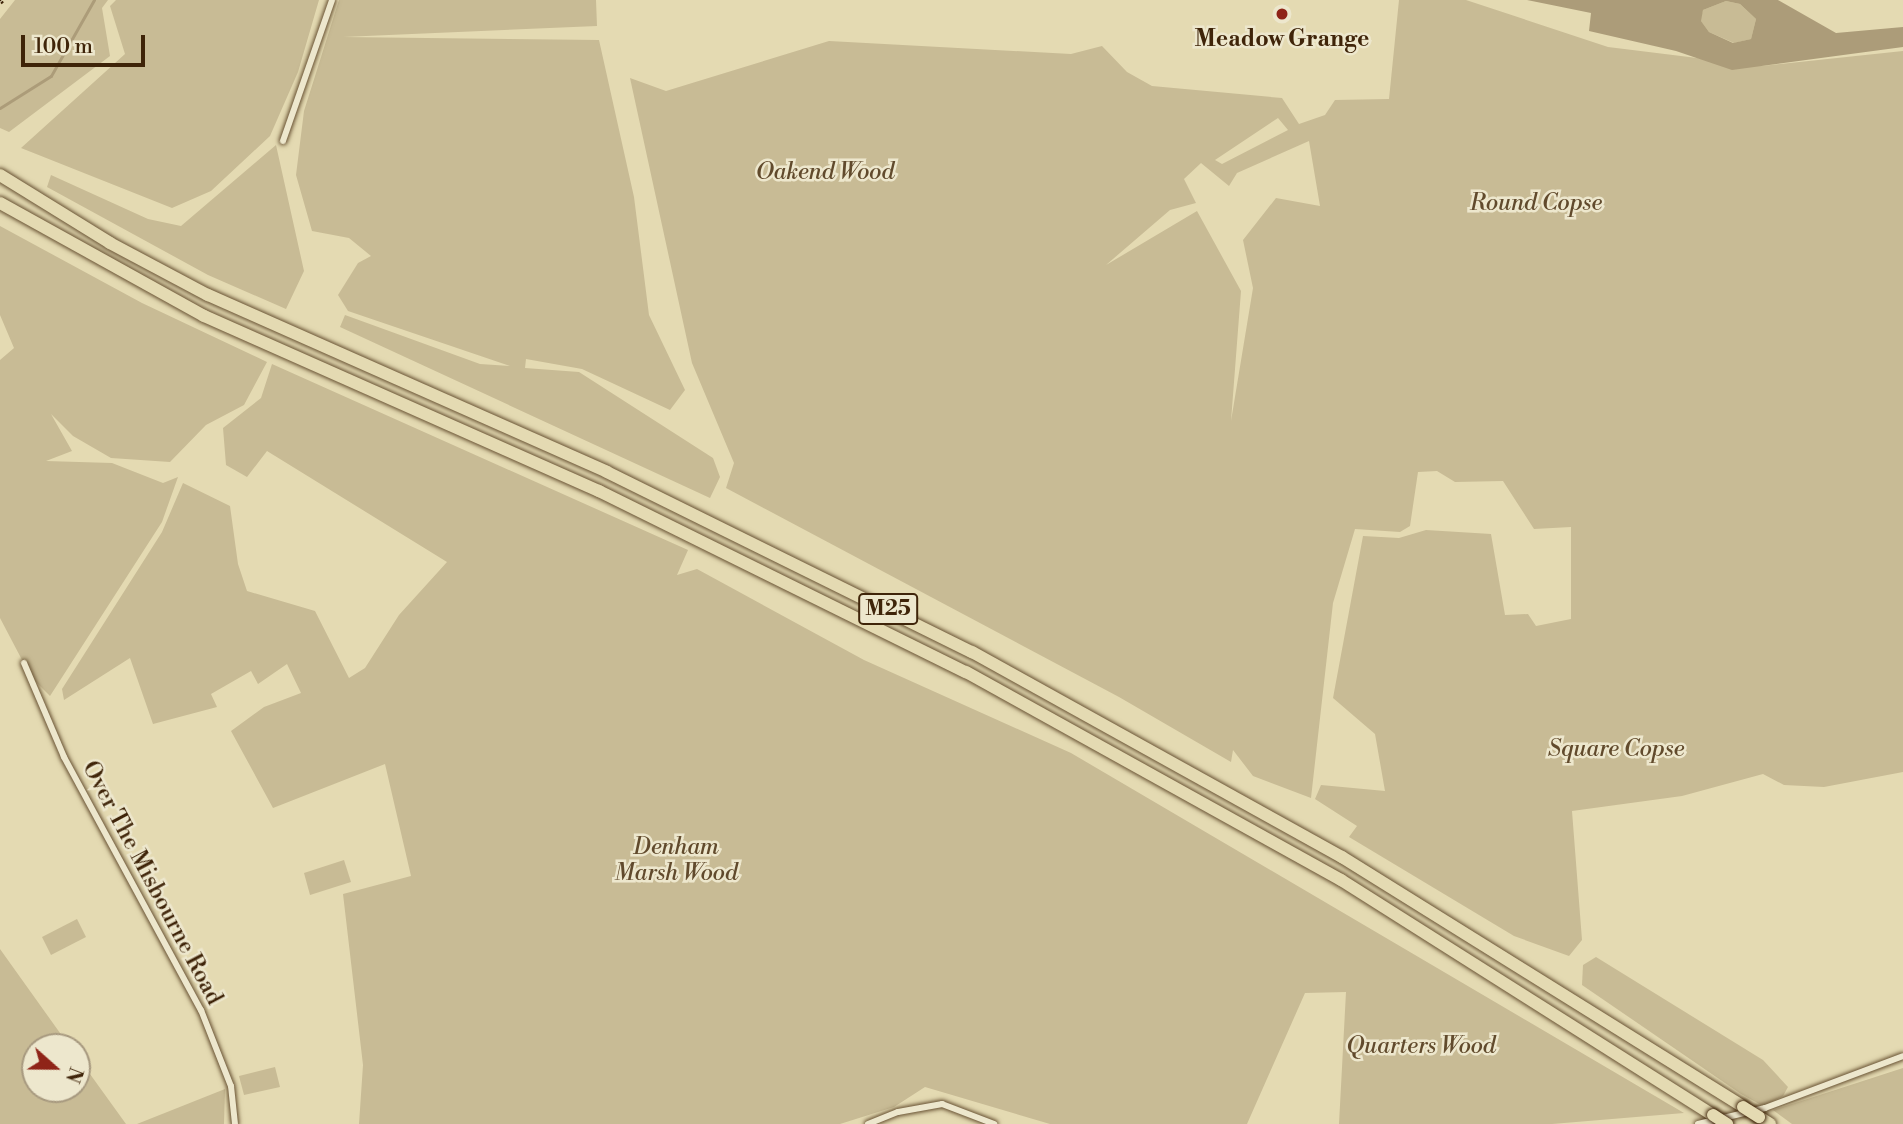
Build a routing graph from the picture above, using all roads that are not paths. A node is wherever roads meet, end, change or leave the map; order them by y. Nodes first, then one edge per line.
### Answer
1 (331, 0) edge
2 (283, 141) dead end
3 (0, 175) edge
4 (0, 202) edge
5 (24, 663) dead end
6 (1903, 1056) edge
7 (1765, 1116) edge
8 (1708, 1119) edge
9 (990, 1123) edge
10 (235, 1124) edge
11 (868, 1124) edge
12 (1698, 1124) edge
13 (1727, 1124) edge

1 - 2 street
3 - 7 highway, M25, bridge
4 - 8 highway, M25
5 - 10 street, Over The Misbourne Road
6 - 7 street
7 - 8 street
8 - 12 street
8 - 13 highway, M25, bridge
9 - 11 street

